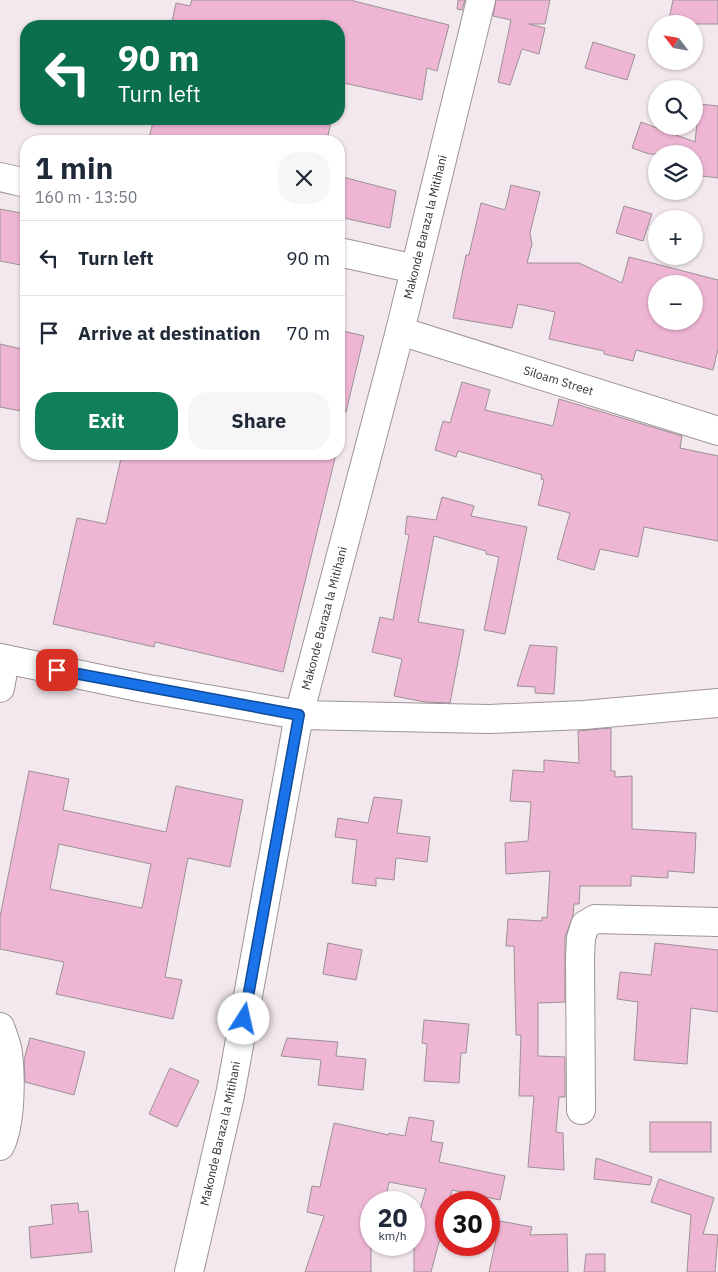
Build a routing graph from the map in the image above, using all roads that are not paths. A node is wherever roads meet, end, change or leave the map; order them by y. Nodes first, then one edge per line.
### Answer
1 (481, 0) edge
2 (0, 177) edge
3 (20, 182) edge
4 (345, 253) edge
5 (415, 269) junction
6 (400, 331) junction
7 (718, 431) edge
8 (3, 659) edge
9 (0, 688) edge
10 (718, 703) edge
11 (299, 715) junction
12 (718, 922) edge
13 (0, 1027) edge
14 (581, 1110) dead end
15 (0, 1146) edge
16 (189, 1272) edge

1 - 5 street, Makonde Baraza la Mitihani
2 - 3 street
4 - 5 street
5 - 6 street, Makonde Baraza la Mitihani
6 - 7 street, Siloam Street
6 - 11 street, Makonde Baraza la Mitihani
8 - 9 street
8 - 11 street
10 - 11 street
11 - 16 street, Makonde Baraza la Mitihani
12 - 14 street
13 - 15 street

